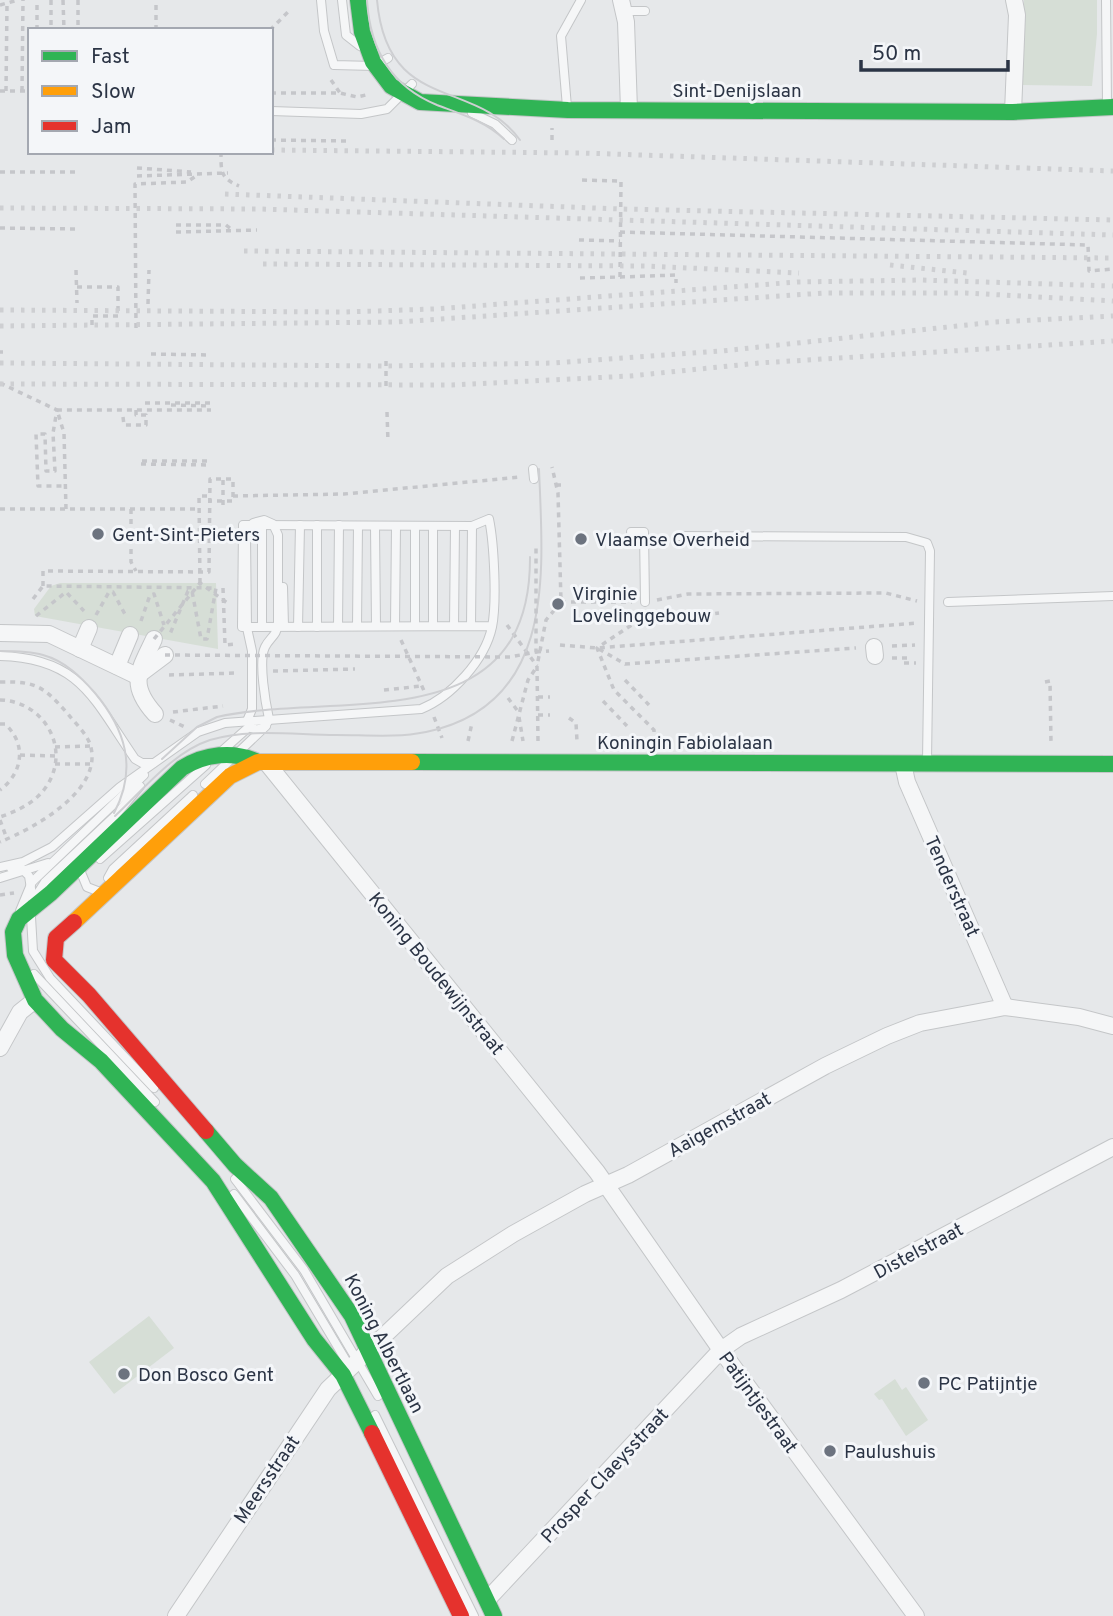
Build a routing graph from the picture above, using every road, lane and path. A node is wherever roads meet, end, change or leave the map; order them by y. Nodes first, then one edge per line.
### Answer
1 (21, 0) edge
2 (37, 0) edge
3 (51, 0) edge
4 (63, 0) edge
5 (78, 0) edge
6 (156, 0) edge
7 (321, 0) edge
8 (342, 0) edge
9 (358, 0) edge
10 (372, 0) edge
11 (581, 0) edge
12 (1014, 0) edge
13 (1106, 0) edge
14 (7, 4) junction
15 (0, 5) edge
16 (623, 6) edge
17 (289, 11) dead end
18 (645, 11) dead end
19 (37, 28) edge
20 (51, 28) edge
21 (64, 28) edge
22 (78, 28) edge
23 (156, 28) edge
24 (272, 28) edge
25 (365, 49) junction
26 (381, 62) junction
27 (331, 80) dead end
28 (385, 80) junction
29 (407, 89) junction
30 (0, 91) edge
31 (6, 91) junction
32 (22, 91) junction
33 (28, 91) edge
34 (273, 93) edge
35 (340, 93) junction
36 (454, 106) junction
37 (1110, 107) edge
38 (568, 110) junction
39 (629, 110) junction
40 (273, 111) edge
41 (1013, 112) junction
42 (273, 140) edge
43 (512, 140) dead end
44 (346, 141) dead end
45 (221, 154) edge
46 (137, 168) dead end
47 (0, 172) edge
48 (76, 172) dead end
49 (192, 172) junction
50 (221, 173) junction
51 (228, 173) dead end
52 (199, 174) junction
53 (137, 176) dead end
54 (581, 180) dead end
55 (239, 186) dead end
56 (176, 225) dead end
57 (0, 228) edge
58 (76, 229) dead end
59 (231, 229) junction
60 (257, 230) dead end
61 (176, 232) dead end
62 (620, 232) junction
63 (579, 240) dead end
64 (620, 242) junction
65 (76, 270) dead end
66 (149, 270) dead end
67 (1113, 270) edge
68 (620, 277) junction
69 (580, 278) dead end
70 (676, 284) dead end
71 (77, 287) junction
72 (77, 303) dead end
73 (148, 304) dead end
74 (92, 327) dead end
75 (136, 328) dead end
76 (151, 353) dead end
77 (211, 354) dead end
78 (386, 361) dead end
79 (0, 383) edge
80 (386, 390) dead end
81 (146, 404) dead end
82 (57, 410) junction
83 (136, 410) junction
84 (387, 412) dead end
85 (123, 416) dead end
86 (388, 442) dead end
87 (141, 463) dead end
88 (210, 463) dead end
89 (552, 467) dead end
90 (534, 475) dead end
91 (223, 479) junction
92 (556, 485) junction
93 (565, 485) dead end
94 (66, 486) junction
95 (233, 496) junction
96 (210, 498) junction
97 (223, 505) dead end
98 (0, 509) edge
99 (66, 509) junction
100 (131, 509) junction
101 (200, 509) junction
102 (262, 525) junction
103 (282, 525) junction
104 (300, 525) junction
105 (317, 525) junction
106 (339, 525) junction
107 (358, 526) junction
108 (375, 526) junction
109 (396, 526) junction
110 (415, 526) junction
111 (433, 526) junction
112 (454, 526) junction
113 (472, 526) junction
114 (631, 532) dead end
115 (678, 536) dead end
116 (536, 545) dead end
117 (131, 562) junction
118 (125, 572) junction
119 (136, 572) junction
120 (200, 572) junction
121 (200, 583) junction
122 (43, 586) junction
123 (154, 587) junction
124 (223, 588) dead end
125 (68, 590) junction
126 (111, 590) junction
127 (190, 590) junction
128 (154, 594) junction
129 (1113, 596) edge
130 (33, 599) dead end
131 (930, 601) junction
132 (948, 601) dead end
133 (561, 602) junction
134 (645, 602) junction
135 (230, 605) dead end
136 (719, 613) dead end
137 (35, 617) dead end
138 (905, 622) dead end
139 (415, 625) junction
140 (262, 626) junction
141 (284, 626) junction
142 (298, 626) junction
143 (317, 626) junction
144 (338, 626) junction
145 (357, 626) junction
146 (376, 626) junction
147 (394, 626) junction
148 (433, 626) junction
149 (454, 626) junction
150 (471, 626) junction
151 (492, 626) junction
152 (89, 628) dead end
153 (132, 629) junction
154 (0, 633) edge
155 (154, 639) joint
156 (229, 644) dead end
157 (560, 645) dead end
158 (912, 645) dead end
159 (597, 648) junction
160 (80, 649) junction
161 (549, 651) dead end
162 (536, 652) junction
163 (165, 655) joint
164 (0, 656) edge
165 (117, 666) junction
166 (537, 666) junction
167 (528, 670) dead end
168 (137, 676) junction
169 (625, 680) dead end
170 (0, 682) edge
171 (1045, 682) dead end
172 (422, 686) junction
173 (384, 691) dead end
174 (538, 697) junction
175 (550, 697) dead end
176 (508, 698) dead end
177 (0, 700) edge
178 (604, 701) dead end
179 (649, 705) dead end
180 (223, 706) dead end
181 (430, 706) junction
182 (518, 713) junction
183 (155, 714) joint
184 (538, 715) junction
185 (550, 715) dead end
186 (569, 718) dead end
187 (472, 723) dead end
188 (0, 724) edge
189 (250, 726) junction
190 (265, 726) junction
191 (627, 726) dead end
192 (442, 738) dead end
193 (468, 741) dead end
194 (512, 741) dead end
195 (523, 741) dead end
196 (538, 741) dead end
197 (577, 741) dead end
198 (654, 742) dead end
199 (1051, 743) dead end
200 (91, 746) junction
201 (55, 747) junction
202 (20, 755) junction
203 (56, 756) junction
204 (162, 759) junction
205 (262, 762) junction
206 (55, 764) junction
207 (91, 764) junction
208 (903, 764) junction
209 (927, 764) junction
210 (1113, 764) edge
211 (0, 790) edge
212 (0, 819) edge
213 (100, 829) junction
214 (7, 839) junction
215 (0, 842) edge
216 (54, 860) junction
217 (79, 866) junction
218 (0, 867) edge
219 (26, 872) junction
220 (0, 878) edge
221 (32, 882) junction
222 (104, 894) junction
223 (32, 907) junction
224 (19, 919) junction
225 (0, 930) edge
226 (9, 947) edge
227 (28, 967) junction
228 (35, 1000) junction
229 (1005, 1007) junction
230 (1113, 1026) edge
231 (0, 1048) edge
232 (164, 1112) dead end
233 (181, 1131) dead end
234 (1113, 1147) edge
235 (606, 1185) junction
236 (721, 1350) junction
237 (354, 1363) junction
238 (485, 1608) edge
239 (176, 1616) edge
240 (461, 1616) edge
241 (474, 1616) edge
242 (494, 1616) edge
243 (915, 1616) edge

1 - 14 path
1 - 32 path
2 - 19 path
3 - 20 path
4 - 21 path
5 - 22 path
6 - 23 path
7 - 26 lane
8 - 25 lane
9 - 25 street
10 - 26 street
11 - 38 lane
12 - 41 street
13 - 37 lane
14 - 15 path
14 - 31 path
16 - 18 lane
16 - 39 street
17 - 24 path
25 - 26 street
26 - 28 street, Sint-Denijslaan
26 - 29 street
27 - 35 path
28 - 29 street, Sint-Denijslaan
28 - 35 path
29 - 36 street, Sint-Denijslaan
29 - 40 lane
30 - 31 path
31 - 32 path
32 - 33 path
34 - 35 path
36 - 38 street, Sint-Denijslaan
36 - 43 lane
37 - 41 street, Sint-Denijslaan
38 - 39 street, Sint-Denijslaan
39 - 41 street, Sint-Denijslaan
42 - 44 path
45 - 50 path
46 - 49 path
47 - 48 path
49 - 52 path
49 - 53 path
50 - 51 path
50 - 52 path
50 - 55 path
52 - 75 path
54 - 62 path
56 - 59 path
57 - 58 path
59 - 60 path
59 - 61 path
62 - 64 path
62 - 67 path
63 - 64 path
64 - 68 path
65 - 71 path
66 - 73 path
68 - 69 path
68 - 70 path
71 - 72 path
71 - 74 path
76 - 77 path
78 - 80 path
79 - 82 path
81 - 83 path
82 - 83 path
82 - 94 path
82 - 94 path
83 - 85 path
84 - 86 path
87 - 88 path
89 - 92 path
90 - 95 path
91 - 95 path
91 - 96 path
91 - 97 path
92 - 93 path
92 - 133 path
94 - 99 path
95 - 96 path
96 - 101 path
96 - 120 path
98 - 99 path
99 - 100 path
100 - 101 path
100 - 117 path
101 - 120 path
102 - 103 lane
102 - 140 lane
102 - 140 lane
103 - 104 lane
103 - 141 lane
104 - 105 lane
104 - 142 lane
105 - 106 lane
105 - 143 lane
106 - 107 lane
106 - 144 lane
107 - 108 lane
107 - 145 lane
108 - 109 lane
108 - 146 lane
109 - 110 lane
109 - 147 lane
110 - 111 lane
110 - 139 lane
111 - 112 lane
111 - 148 lane
112 - 113 lane
112 - 149 lane
113 - 150 lane
113 - 151 lane
114 - 134 lane
115 - 131 lane
116 - 162 path, bridge
117 - 118 path
117 - 119 path
118 - 119 path
118 - 122 path
119 - 120 path
120 - 121 path
121 - 135 path, bridge
121 - 155 path, bridge
122 - 125 path
122 - 130 path
123 - 126 path
123 - 127 path
123 - 128 path
124 - 156 path
125 - 126 path
125 - 126 path
125 - 137 path
126 - 153 path
127 - 127 path
127 - 128 path
128 - 153 path
129 - 132 lane
131 - 134 path
131 - 209 lane
133 - 134 path
133 - 166 path
136 - 159 path
138 - 159 path
139 - 147 lane
139 - 148 lane
140 - 141 lane
141 - 142 lane
142 - 143 lane
143 - 144 lane
144 - 145 lane
145 - 146 lane
146 - 147 lane
147 - 172 path
148 - 149 lane
149 - 150 lane
150 - 151 lane
151 - 181 lane
152 - 160 street
153 - 165 street
154 - 160 street
155 - 168 street
157 - 159 path
158 - 159 path
159 - 198 path
160 - 165 street
161 - 162 path, bridge
162 - 163 path, bridge
163 - 168 street
164 - 204 lane
165 - 168 street
166 - 167 path
166 - 174 path
166 - 182 path
168 - 183 street
169 - 179 path
170 - 200 path
171 - 199 path
172 - 173 path
172 - 181 path
174 - 175 path
174 - 184 path
176 - 182 path
177 - 201 path
178 - 191 path
180 - 183 path
181 - 192 path
181 - 204 lane
182 - 194 path
182 - 195 path
184 - 185 path
184 - 196 path
186 - 197 path
187 - 193 path
188 - 202 path
189 - 190 lane
189 - 190 lane
189 - 217 lane
190 - 222 lane
200 - 201 path
200 - 207 path
201 - 203 path
202 - 203 path
202 - 211 path
203 - 206 path
204 - 213 lane
204 - 216 lane
204 - 218 lane
205 - 208 street, Koningin Fabiolalaan
205 - 217 street, Koningin Fabiolalaan
205 - 222 street
205 - 235 street, Koning Boudewijnstraat
206 - 207 path
206 - 212 path
207 - 214 path
208 - 209 street, Koningin Fabiolalaan
208 - 229 street, Tenderstraat
209 - 210 street, Koningin Fabiolalaan
212 - 214 path
213 - 216 lane
213 - 223 lane
214 - 215 path
216 - 219 lane
216 - 221 lane
217 - 222 lane
217 - 223 street
218 - 219 lane
219 - 220 lane
219 - 221 lane
221 - 223 lane
221 - 224 lane
222 - 237 street, Koning Albertlaan
223 - 224 street
223 - 237 lane
224 - 226 street
224 - 227 lane
225 - 226 lane
226 - 227 lane
226 - 228 street, Koning Albertlaan
227 - 232 lane
228 - 231 street
228 - 237 street, Koning Albertlaan
229 - 230 street, Aaigemstraat
229 - 235 street, Aaigemstraat
233 - 237 lane
234 - 236 street, Distelstraat
235 - 236 street, Patijntjestraat
235 - 237 street, Aaigemstraat
236 - 238 street, Prosper Claeysstraat
236 - 243 street, Patijntjestraat
237 - 238 street, Koning Albertlaan
237 - 239 street, Meersstraat
237 - 240 street, Koning Albertlaan
237 - 241 lane
238 - 242 street, Koning Albertlaan

